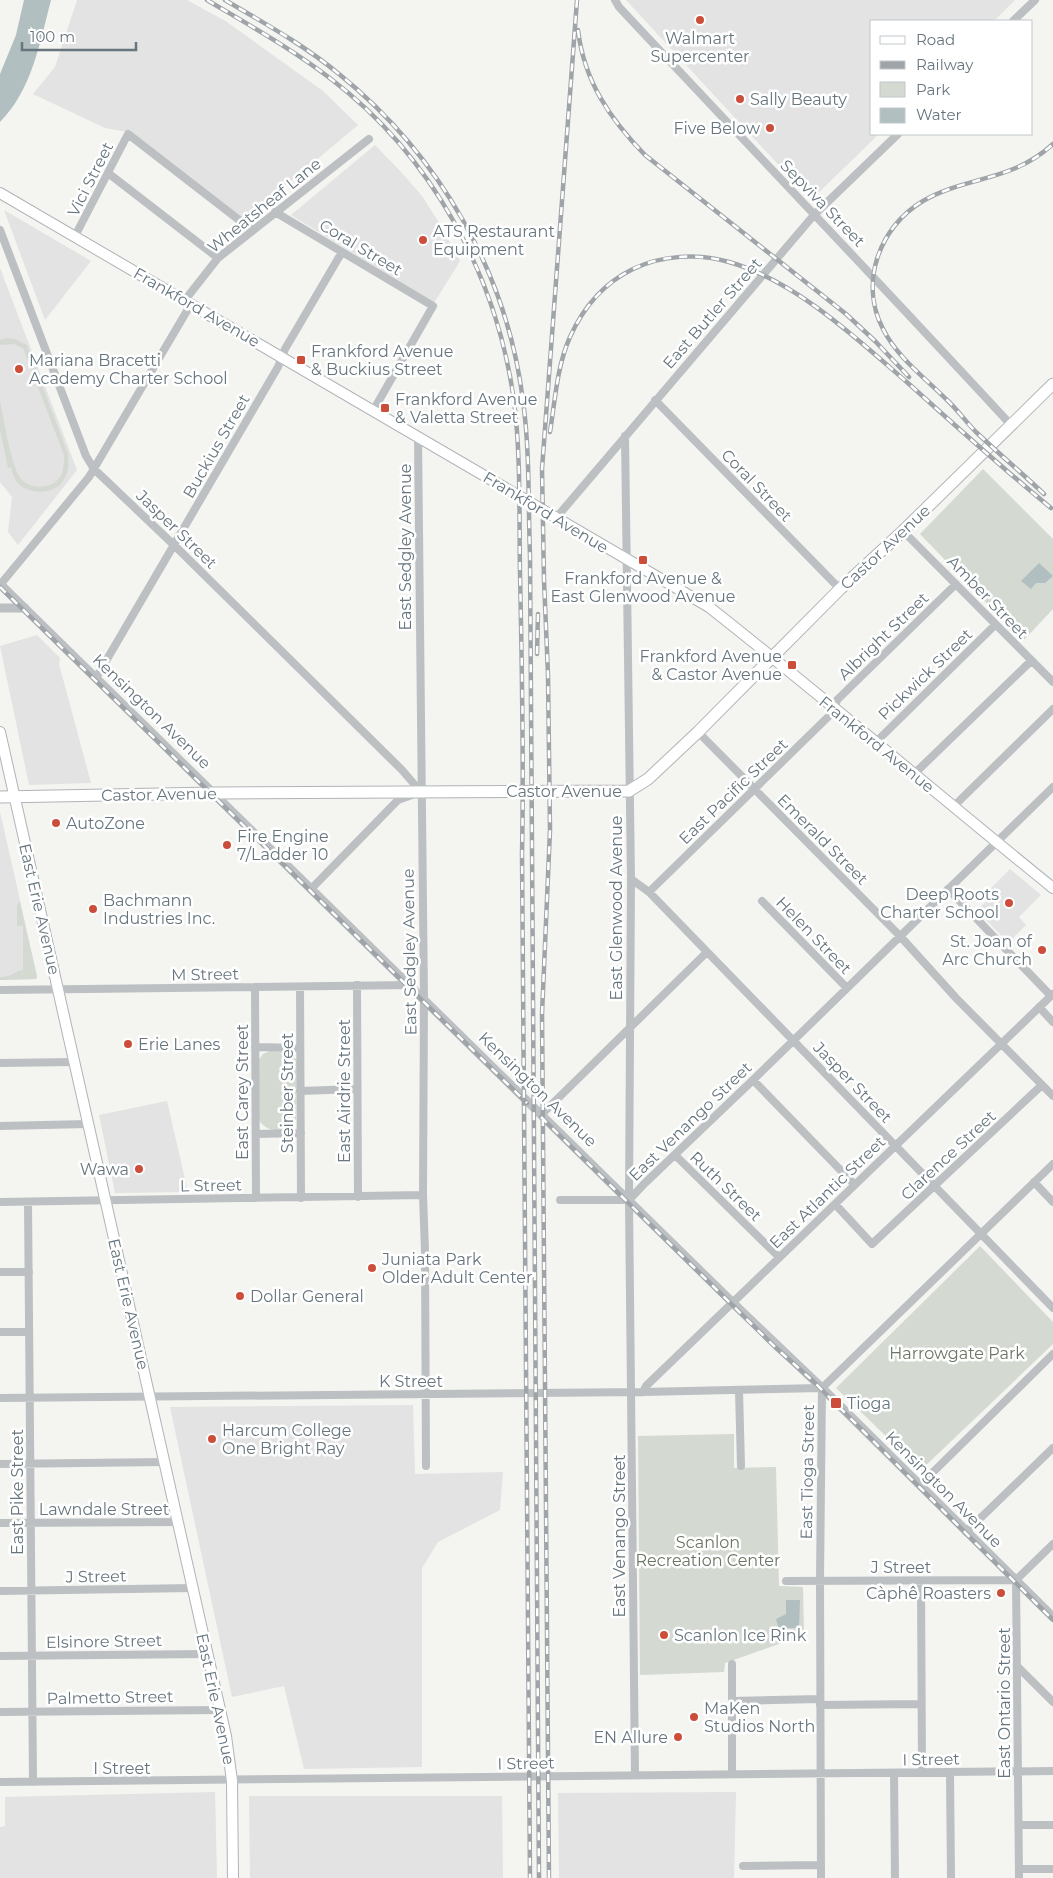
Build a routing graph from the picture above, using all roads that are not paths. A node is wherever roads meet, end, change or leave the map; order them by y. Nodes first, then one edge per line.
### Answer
1 (615, 0) edge
2 (1034, 0) edge
3 (1014, 20) edge
4 (897, 135) edge
5 (369, 139) dead end
6 (108, 173) junction
7 (0, 192) edge
8 (275, 212) junction
9 (814, 215) junction
10 (0, 230) edge
11 (252, 230) junction
12 (75, 236) junction
13 (342, 252) junction
14 (218, 258) junction
15 (188, 302) junction
16 (282, 357) junction
17 (1053, 384) edge
18 (655, 400) junction
19 (373, 411) junction
20 (1011, 425) junction
21 (625, 436) junction
22 (418, 437) junction
23 (94, 468) junction
24 (556, 518) junction
25 (903, 531) junction
26 (175, 546) junction
27 (627, 560) junction
28 (0, 584) edge
29 (956, 584) junction
30 (840, 589) junction
31 (0, 608) edge
32 (25, 608) junction
33 (995, 625) junction
34 (772, 656) junction
35 (1031, 661) junction
36 (96, 678) junction
37 (1053, 682) edge
38 (1053, 709) edge
39 (834, 710) junction
40 (0, 732) edge
41 (698, 732) junction
42 (875, 743) junction
43 (914, 774) junction
44 (1053, 787) edge
45 (755, 789) junction
46 (630, 791) junction
47 (421, 792) junction
48 (214, 793) junction
49 (0, 797) edge
50 (14, 797) junction
51 (953, 807) junction
52 (996, 842) junction
53 (631, 879) junction
54 (1053, 888) edge
55 (311, 889) junction
56 (948, 889) junction
57 (649, 892) junction
58 (762, 901) dead end
59 (900, 936) junction
60 (706, 953) junction
61 (358, 985) junction
62 (411, 985) junction
63 (255, 987) junction
64 (300, 987) junction
65 (847, 988) junction
66 (58, 989) junction
67 (0, 990) edge
68 (1052, 995) edge
69 (424, 998) junction
70 (1039, 1007) junction
71 (1053, 1022) edge
72 (630, 1027) junction
73 (793, 1041) junction
74 (1002, 1043) junction
75 (255, 1047) junction
76 (300, 1048) junction
77 (74, 1062) junction
78 (0, 1063) edge
79 (753, 1080) junction
80 (1042, 1085) junction
81 (357, 1089) junction
82 (300, 1091) junction
83 (1053, 1096) edge
84 (542, 1114) junction
85 (88, 1124) junction
86 (0, 1126) edge
87 (301, 1133) junction
88 (256, 1134) junction
89 (896, 1145) junction
90 (675, 1155) junction
91 (1053, 1164) edge
92 (1034, 1182) junction
93 (855, 1185) junction
94 (935, 1186) junction
95 (358, 1196) junction
96 (423, 1196) junction
97 (256, 1198) junction
98 (301, 1198) junction
99 (105, 1200) junction
100 (560, 1200) dead end
101 (629, 1200) junction
102 (0, 1202) edge
103 (28, 1202) junction
104 (1053, 1202) edge
105 (834, 1204) junction
106 (981, 1233) junction
107 (779, 1257) junction
108 (0, 1272) edge
109 (29, 1272) junction
110 (733, 1303) junction
111 (1053, 1308) edge
112 (0, 1332) edge
113 (29, 1332) junction
114 (1053, 1354) edge
115 (822, 1388) junction
116 (739, 1390) junction
117 (632, 1392) junction
118 (643, 1392) junction
119 (426, 1394) junction
120 (150, 1396) junction
121 (0, 1398) edge
122 (30, 1398) junction
123 (1053, 1448) edge
124 (164, 1462) junction
125 (30, 1463) junction
126 (0, 1464) edge
127 (426, 1466) dead end
128 (741, 1466) dead end
129 (920, 1485) junction
130 (178, 1522) junction
131 (0, 1523) edge
132 (31, 1523) junction
133 (966, 1532) junction
134 (1053, 1544) edge
135 (820, 1580) junction
136 (1016, 1580) junction
137 (786, 1581) dead end
138 (921, 1581) junction
139 (193, 1588) junction
140 (0, 1591) edge
141 (32, 1591) junction
142 (1053, 1617) edge
143 (208, 1654) junction
144 (0, 1656) edge
145 (32, 1656) junction
146 (732, 1664) dead end
147 (1018, 1667) junction
148 (732, 1701) junction
149 (820, 1702) junction
150 (1053, 1702) edge
151 (921, 1704) junction
152 (220, 1710) junction
153 (0, 1712) edge
154 (32, 1712) junction
155 (1053, 1771) edge
156 (922, 1772) junction
157 (950, 1772) junction
158 (1018, 1772) junction
159 (821, 1773) junction
160 (894, 1773) junction
161 (732, 1774) junction
162 (635, 1775) junction
163 (232, 1781) junction
164 (0, 1782) edge
165 (33, 1782) junction
166 (1019, 1825) junction
167 (1053, 1825) edge
168 (743, 1866) dead end
169 (820, 1866) junction
170 (1019, 1869) junction
171 (1053, 1869) edge
172 (233, 1878) edge
173 (821, 1878) edge
174 (895, 1878) edge
175 (951, 1878) edge
176 (1019, 1878) edge

1 - 9 street, Sepviva Street
2 - 3 street
4 - 9 street, East Butler Street
5 - 8 street, Wheatsheaf Lane
6 - 11 street, Vici Street
6 - 12 street, Vici Street
6 - 14 street
7 - 12 main road, Frankford Avenue
8 - 11 street, Wheatsheaf Lane
8 - 13 street, Coral Street
9 - 18 street, East Butler Street
9 - 20 street, Sepviva Street
10 - 23 street, Jasper Street
11 - 14 street, Wheatsheaf Lane
12 - 15 main road, Frankford Avenue
13 - 16 street, Buckius Street
13 - 19 street, Coral Street
14 - 15 street, Wheatsheaf Lane
15 - 16 main road, Frankford Avenue
15 - 23 street
16 - 19 main road, Frankford Avenue
16 - 26 street, Buckius Street
17 - 20 main road, Castor Avenue
18 - 21 street, East Butler Street
18 - 30 street, Coral Street
19 - 22 main road, Frankford Avenue
20 - 25 main road, Castor Avenue
21 - 24 street, East Butler Street
21 - 27 street, East Glenwood Avenue
22 - 24 main road, Frankford Avenue
22 - 47 street, East Sedgley Avenue
23 - 26 street, Jasper Street
23 - 28 street
24 - 27 main road, Frankford Avenue
25 - 29 street, Amber Street
25 - 30 main road, Castor Avenue
26 - 36 street, Buckius Street
26 - 47 street, Jasper Street
27 - 34 main road, Frankford Avenue
27 - 46 street, East Glenwood Avenue
28 - 32 street, Kensington Avenue
29 - 33 street, Amber Street
29 - 39 street, Albright Street
30 - 34 main road, Castor Avenue
31 - 32 street
32 - 36 street, Kensington Avenue
33 - 35 street, Amber Street
33 - 42 street, Pickwick Street
34 - 39 main road, Frankford Avenue
34 - 41 main road, Castor Avenue
35 - 37 street, Amber Street
35 - 43 street
36 - 48 street, Kensington Avenue
38 - 51 street
39 - 42 main road, Frankford Avenue
39 - 45 street, East Pacific Street
40 - 50 main road, East Erie Avenue
41 - 45 street, Emerald Street
41 - 46 main road, Castor Avenue
42 - 43 main road, Frankford Avenue
43 - 51 main road, Frankford Avenue
44 - 52 street, East Venango Street
45 - 57 street, East Pacific Street
45 - 59 street, Emerald Street
46 - 47 main road, Castor Avenue
46 - 53 street, East Glenwood Avenue
47 - 48 main road, Castor Avenue
47 - 55 street
47 - 69 street, East Sedgley Avenue
48 - 50 main road, Castor Avenue
48 - 55 street, Kensington Avenue
49 - 50 main road, Castor Avenue
50 - 66 main road, East Erie Avenue
51 - 52 main road, Frankford Avenue
52 - 54 main road, Frankford Avenue
52 - 56 street, East Venango Street
53 - 57 street, Jasper Street
53 - 72 street, East Glenwood Avenue
55 - 62 street, Kensington Avenue
56 - 59 street, East Venango Street
56 - 68 street
57 - 60 street, Jasper Street
58 - 65 street, Helen Street
59 - 65 street, East Venango Street
59 - 74 street, Emerald Street
60 - 72 street
60 - 73 street, Jasper Street
61 - 62 street, M Street
61 - 64 street, M Street
61 - 81 street, East Airdrie Street
62 - 69 street, Kensington Avenue
63 - 64 street, M Street
63 - 66 street, M Street
63 - 75 street, East Carey Street
64 - 76 street, Steinber Street
65 - 73 street, East Venango Street
66 - 67 street, M Street
66 - 77 main road, East Erie Avenue
68 - 70 street, East Atlantic Street
69 - 84 street, Kensington Avenue
69 - 96 street, East Sedgley Avenue
70 - 71 street
70 - 74 street, East Atlantic Street
72 - 84 street
72 - 101 street, East Glenwood Avenue
73 - 79 street, East Venango Street
73 - 89 street, Jasper Street
74 - 80 street, Emerald Street
74 - 89 street, East Atlantic Street
75 - 76 street
75 - 88 street, East Carey Street
76 - 82 street, Steinber Street
77 - 78 street
77 - 85 main road, East Erie Avenue
79 - 90 street, East Venango Street
79 - 93 street
80 - 83 street, Emerald Street
80 - 94 street, Clarence Street
81 - 82 street
81 - 95 street, East Airdrie Street
82 - 87 street, Steinber Street
84 - 101 street, Kensington Avenue
85 - 86 street
85 - 99 main road, East Erie Avenue
87 - 88 street
87 - 98 street, Steinber Street
88 - 97 street, East Carey Street
89 - 93 street, East Atlantic Street
89 - 94 street, Jasper Street
90 - 101 street, East Venango Street
90 - 107 street, Ruth Street
91 - 92 street, East Tioga Street
92 - 104 street
92 - 106 street, East Tioga Street
93 - 105 street, East Atlantic Street
94 - 105 street, Clarence Street
94 - 106 street, Jasper Street
95 - 96 street, L Street
95 - 98 street, L Street
96 - 119 street, East Sedgley Avenue
97 - 98 street, L Street
97 - 99 street, L Street
99 - 103 street, L Street
99 - 120 main road, East Erie Avenue
100 - 101 street
101 - 110 street, Kensington Avenue
101 - 117 street, East Venango Street
102 - 103 street, L Street
103 - 109 street, East Pike Street
105 - 107 street, East Atlantic Street
106 - 111 street, Jasper Street
106 - 115 street, East Tioga Street
107 - 110 street, East Atlantic Street
108 - 109 street
109 - 113 street, East Pike Street
110 - 115 street, Kensington Avenue
110 - 118 street, East Atlantic Street
112 - 113 street
113 - 122 street, East Pike Street
114 - 129 street
115 - 116 street, K Street
115 - 129 street, Kensington Avenue
115 - 135 street, East Tioga Street
116 - 118 street, K Street
116 - 128 street
117 - 118 street, K Street
117 - 119 street, K Street
117 - 162 street, East Venango Street
119 - 120 street, K Street
119 - 127 street, East Sedgley Avenue
120 - 122 street, K Street
120 - 124 main road, East Erie Avenue
121 - 122 street, K Street
122 - 125 street, East Pike Street
123 - 133 street
124 - 125 street
124 - 130 main road, East Erie Avenue
125 - 126 street
125 - 132 street, East Pike Street
129 - 133 street, Kensington Avenue
130 - 132 street, Lawndale Street
130 - 139 main road, East Erie Avenue
131 - 132 street, Lawndale Street
132 - 141 street, East Pike Street
133 - 136 street, Kensington Avenue
134 - 136 street
135 - 137 street, J Street
135 - 138 street, J Street
135 - 149 street, East Tioga Street
136 - 138 street, J Street
136 - 142 street, Kensington Avenue
136 - 147 street, East Ontario Street
138 - 151 street
139 - 141 street, J Street
139 - 143 main road, East Erie Avenue
140 - 141 street, J Street
141 - 145 street, East Pike Street
143 - 145 street, Elsinore Street
143 - 152 main road, East Erie Avenue
144 - 145 street, Elsinore Street
145 - 154 street, East Pike Street
146 - 148 street
147 - 150 street
147 - 158 street, East Ontario Street
148 - 149 street
148 - 161 street
149 - 151 street
149 - 159 street, East Tioga Street
151 - 156 street
152 - 154 street, Palmetto Street
152 - 163 main road, East Erie Avenue
153 - 154 street, Palmetto Street
154 - 165 street, East Pike Street
155 - 158 street, I Street
156 - 157 street, I Street
156 - 160 street, I Street
157 - 158 street, I Street
157 - 175 street
158 - 166 street, East Ontario Street
159 - 160 street, I Street
159 - 161 street, I Street
159 - 169 street, East Tioga Street
160 - 174 street
161 - 162 street, I Street
162 - 163 street, I Street
163 - 165 street, I Street
163 - 172 main road, East Erie Avenue
164 - 165 street, I Street
166 - 167 street
166 - 170 street, East Ontario Street
168 - 169 street
169 - 173 street, East Tioga Street
170 - 171 street
170 - 176 street, East Ontario Street

